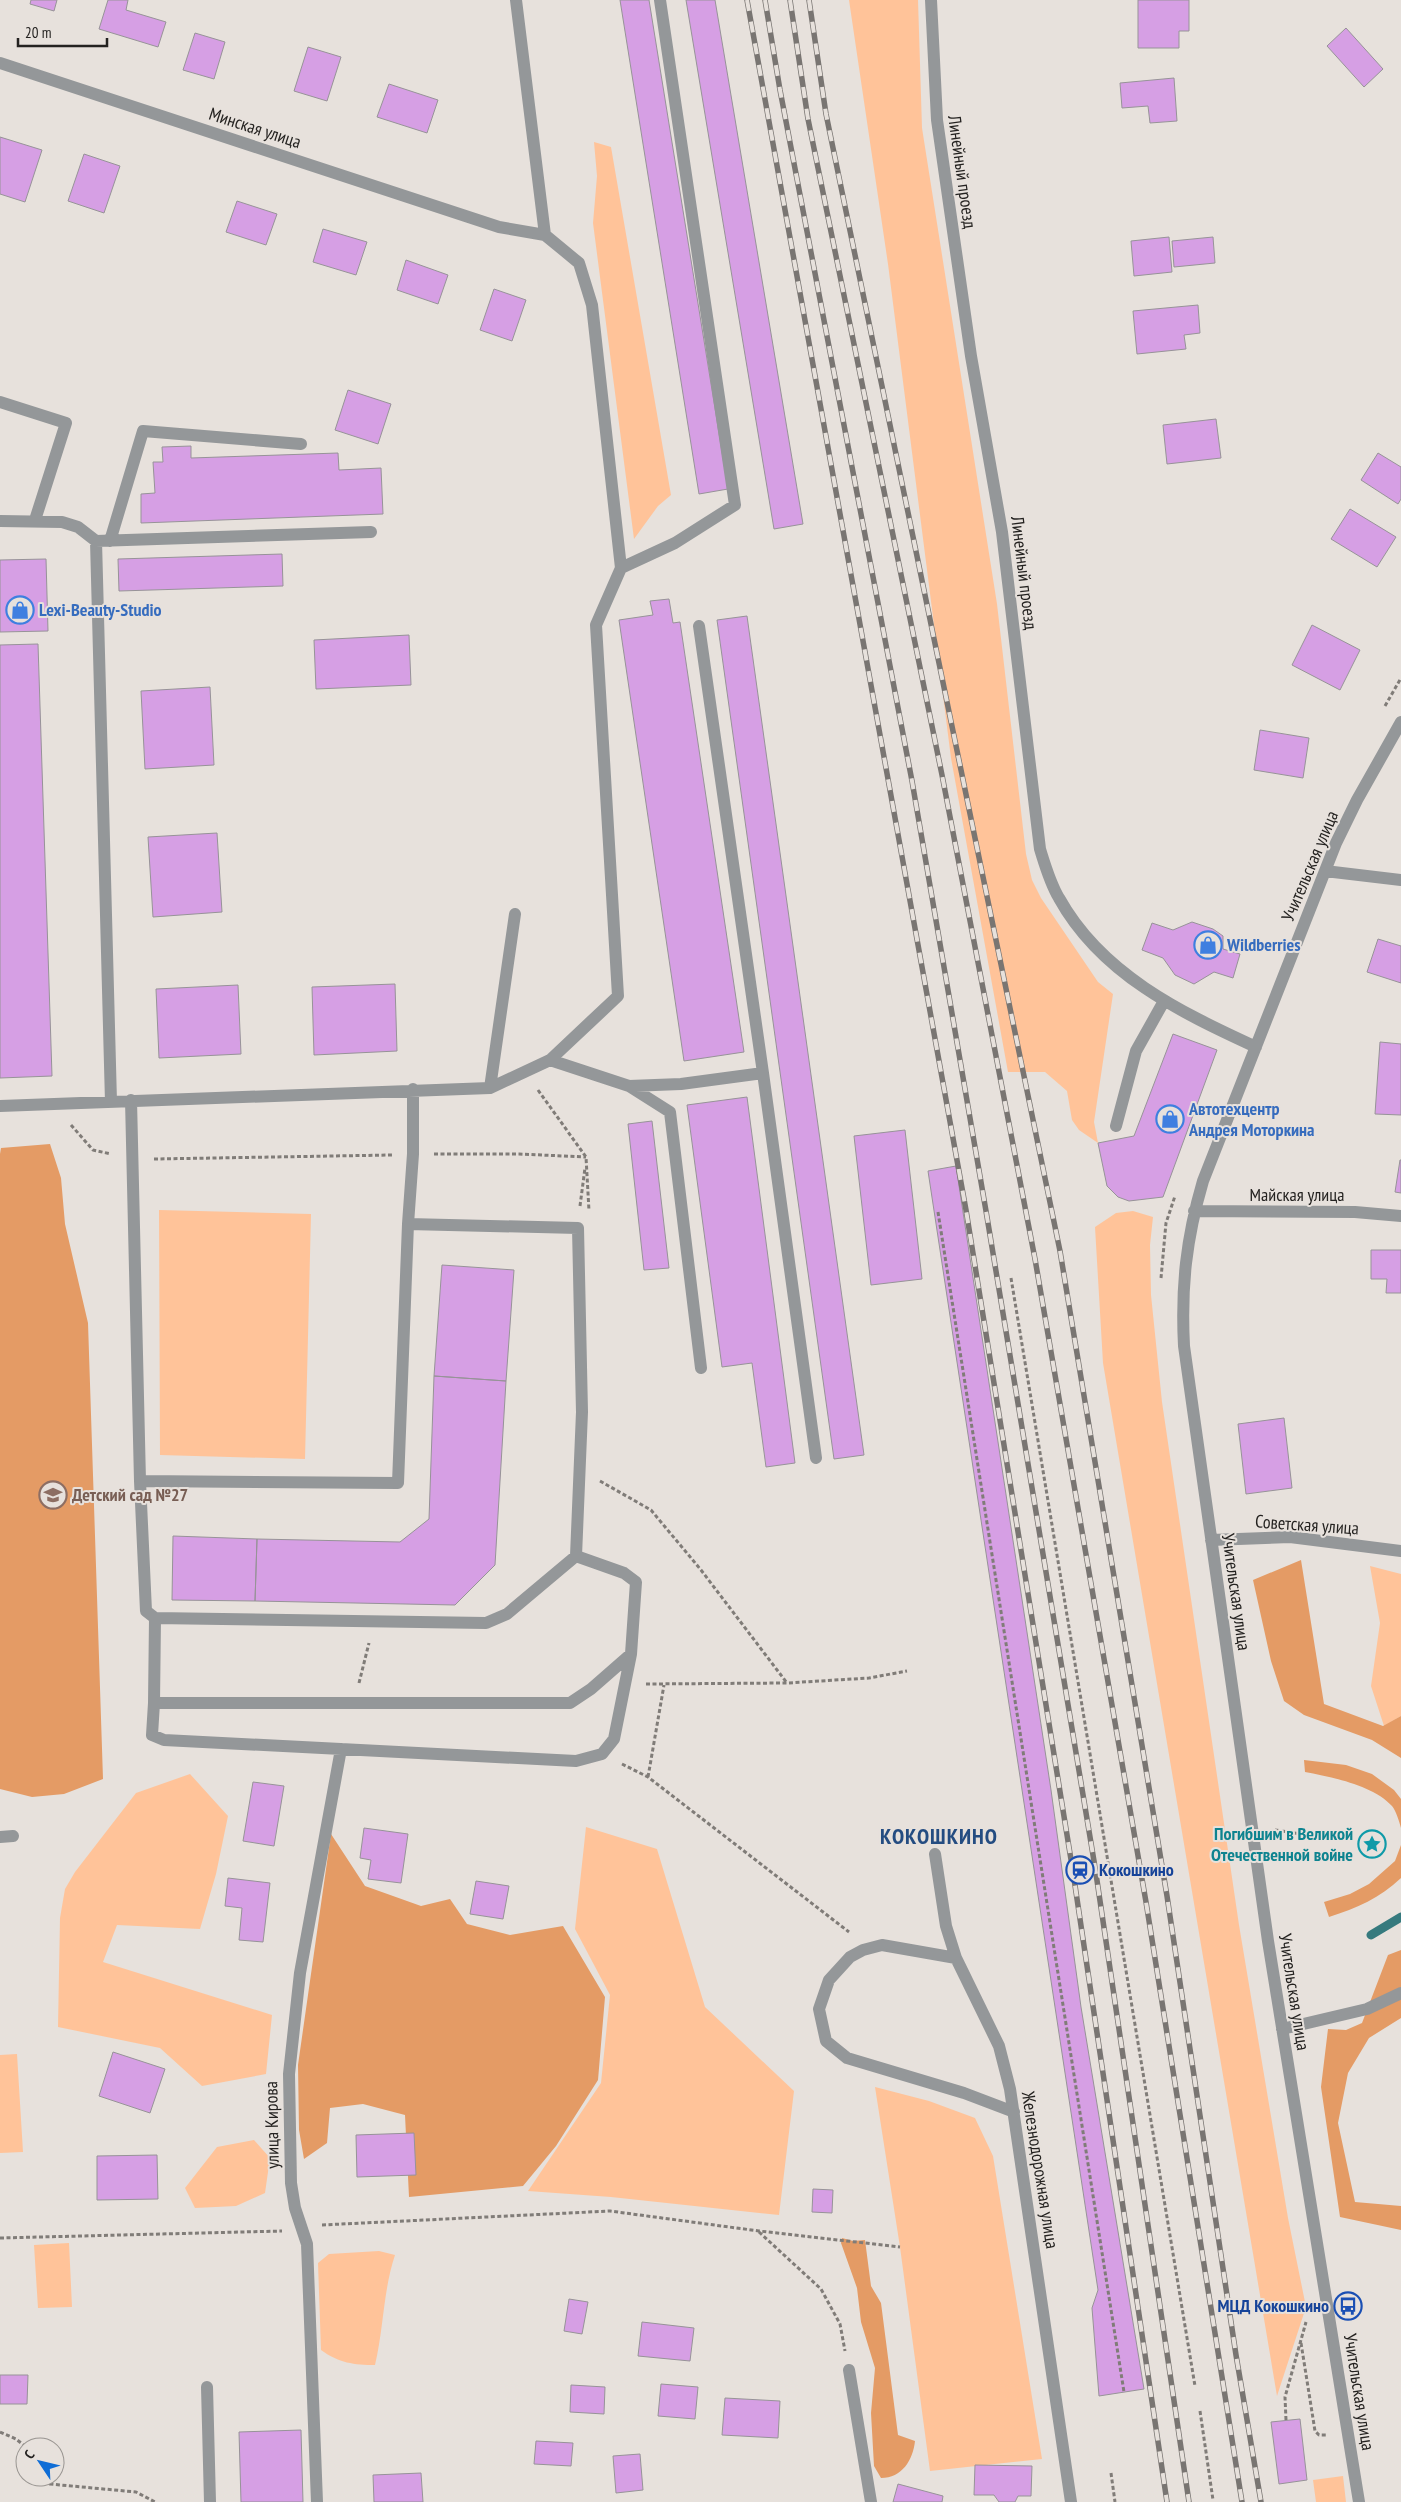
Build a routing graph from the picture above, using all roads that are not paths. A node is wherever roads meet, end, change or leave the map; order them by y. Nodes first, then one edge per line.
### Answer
1 (516, 0) edge
2 (660, 0) edge
3 (931, 0) edge
4 (0, 63) edge
5 (544, 234) junction
6 (0, 402) edge
7 (301, 444) dead end
8 (35, 520) junction
9 (0, 521) edge
10 (371, 532) dead end
11 (96, 541) junction
12 (110, 541) junction
13 (621, 568) junction
14 (699, 626) dead end
15 (1401, 722) edge
16 (1326, 871) junction
17 (1401, 880) edge
18 (515, 914) dead end
19 (1164, 1001) junction
20 (1256, 1047) junction
21 (550, 1060) junction
22 (763, 1073) junction
23 (629, 1086) junction
24 (490, 1088) junction
25 (413, 1089) junction
26 (131, 1100) junction
27 (111, 1102) junction
28 (0, 1106) edge
29 (1116, 1126) dead end
30 (1194, 1212) junction
31 (1401, 1216) edge
32 (408, 1224) junction
33 (701, 1368) dead end
34 (816, 1458) dead end
35 (140, 1482) junction
36 (1211, 1540) junction
37 (1401, 1551) edge
38 (576, 1556) junction
39 (155, 1618) junction
40 (631, 1654) junction
41 (154, 1703) junction
42 (341, 1749) junction
43 (935, 1854) dead end
44 (956, 1958) junction
45 (1401, 1993) edge
46 (1282, 2029) junction
47 (1014, 2112) junction
48 (849, 2370) road end
49 (207, 2387) dead end
50 (210, 2502) edge
51 (317, 2502) edge
52 (871, 2502) edge
53 (1071, 2502) edge
54 (1359, 2502) edge

1 - 5 street
2 - 13 street
3 - 19 street, Линейный проезд
4 - 5 street, Минская улица
5 - 13 street
6 - 8 street
7 - 12 street
8 - 9 street
8 - 11 street
10 - 12 street
11 - 12 street
11 - 27 street
13 - 21 street
14 - 22 street
15 - 16 street, Учительская улица
16 - 17 street
16 - 20 street, Учительская улица
18 - 24 street
19 - 20 street, Линейный проезд
19 - 29 street
20 - 30 street, Учительская улица
21 - 23 street
21 - 24 street
22 - 23 street
22 - 34 street
23 - 33 street
24 - 25 street
25 - 26 street
25 - 32 street
26 - 27 street
26 - 35 street
27 - 28 street
30 - 31 street, Майская улица
30 - 36 street, Учительская улица
32 - 35 street
32 - 38 street
35 - 39 street
36 - 37 street, Советская улица
36 - 46 street, Учительская улица
38 - 39 street
38 - 40 street
39 - 41 street
40 - 41 street
40 - 42 street
41 - 42 street
42 - 51 street, улица Кирова
43 - 44 street, Железнодорожная улица
44 - 47 street, Железнодорожная улица
44 - 47 street
45 - 46 street
46 - 54 street, Учительская улица
47 - 53 street, Железнодорожная улица
48 - 52 street
49 - 50 street

